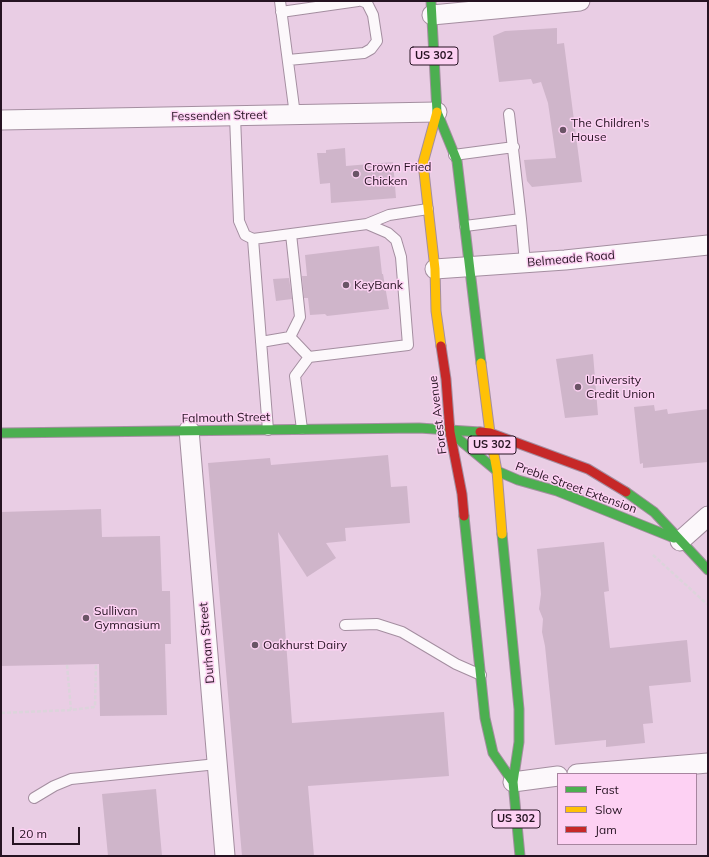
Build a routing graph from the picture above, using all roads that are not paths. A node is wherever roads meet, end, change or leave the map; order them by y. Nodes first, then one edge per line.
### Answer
1 (280, 1) edge
2 (358, 1) edge
3 (362, 1) edge
4 (580, 1) edge
5 (515, 4) edge
6 (431, 8) edge
7 (281, 12) junction
8 (288, 60) junction
9 (438, 112) junction
10 (509, 114) dead end
11 (295, 115) junction
12 (235, 116) junction
13 (1, 120) edge
14 (514, 147) junction
15 (454, 155) junction
16 (428, 210) junction
17 (522, 218) junction
18 (367, 224) junction
19 (465, 226) junction
20 (291, 234) junction
21 (253, 239) junction
22 (708, 245) edge
23 (525, 263) junction
24 (470, 267) junction
25 (434, 269) junction
26 (290, 337) junction
27 (261, 342) junction
28 (309, 357) junction
29 (302, 429) junction
30 (189, 430) junction
31 (268, 430) junction
32 (1, 432) edge
33 (450, 432) junction
34 (490, 433) junction
35 (497, 471) junction
36 (708, 516) edge
37 (680, 541) junction
38 (708, 570) edge
39 (345, 626) dead end
40 (481, 675) junction
41 (708, 763) edge
42 (217, 764) junction
43 (589, 773) edge
44 (557, 776) edge
45 (513, 782) junction
46 (34, 798) dead end
47 (225, 856) edge
48 (520, 856) edge

1 - 7 lane
2 - 7 lane
3 - 8 lane
4 - 5 street
5 - 6 street
6 - 9 main road, Forest Avenue / US 302
7 - 8 lane
8 - 11 lane
9 - 11 street, Fessenden Street
9 - 15 main road, Forest Avenue / US 302
9 - 16 main road, Forest Avenue / US 302
10 - 14 lane
11 - 12 street, Fessenden Street
12 - 13 street, Fessenden Street
12 - 21 lane
14 - 15 lane
14 - 17 lane
15 - 19 main road, Forest Avenue / US 302
16 - 18 lane
16 - 25 main road, Forest Avenue / US 302
17 - 19 lane
17 - 23 lane
18 - 20 lane
18 - 28 lane
19 - 24 main road, Forest Avenue / US 302
20 - 21 lane
20 - 26 lane
21 - 27 lane
22 - 23 street, Belmeade Road
23 - 24 street, Belmeade Road
24 - 25 street, Belmeade Road
24 - 34 main road, Forest Avenue / US 302
25 - 33 main road, Forest Avenue / US 302
26 - 27 lane
26 - 28 lane
27 - 31 lane
28 - 29 lane
29 - 31 main road, Falmouth Street
29 - 33 main road, Falmouth Street
30 - 31 main road, Falmouth Street
30 - 32 main road, Falmouth Street
30 - 42 street, Durham Street
33 - 34 main road, Preble Street Extension
33 - 35 main road, Preble Street Extension
33 - 40 main road, Forest Avenue / US 302
34 - 35 main road, Forest Avenue / US 302
34 - 37 main road, Preble Street Extension
35 - 37 main road, Preble Street Extension
35 - 45 main road, Forest Avenue / US 302
36 - 37 street
37 - 38 main road, Preble Street Extension
39 - 40 lane
40 - 45 main road, Forest Avenue / US 302
41 - 43 street
42 - 46 lane
42 - 47 street, Durham Street
44 - 45 street
45 - 48 main road, Forest Avenue / US 302

